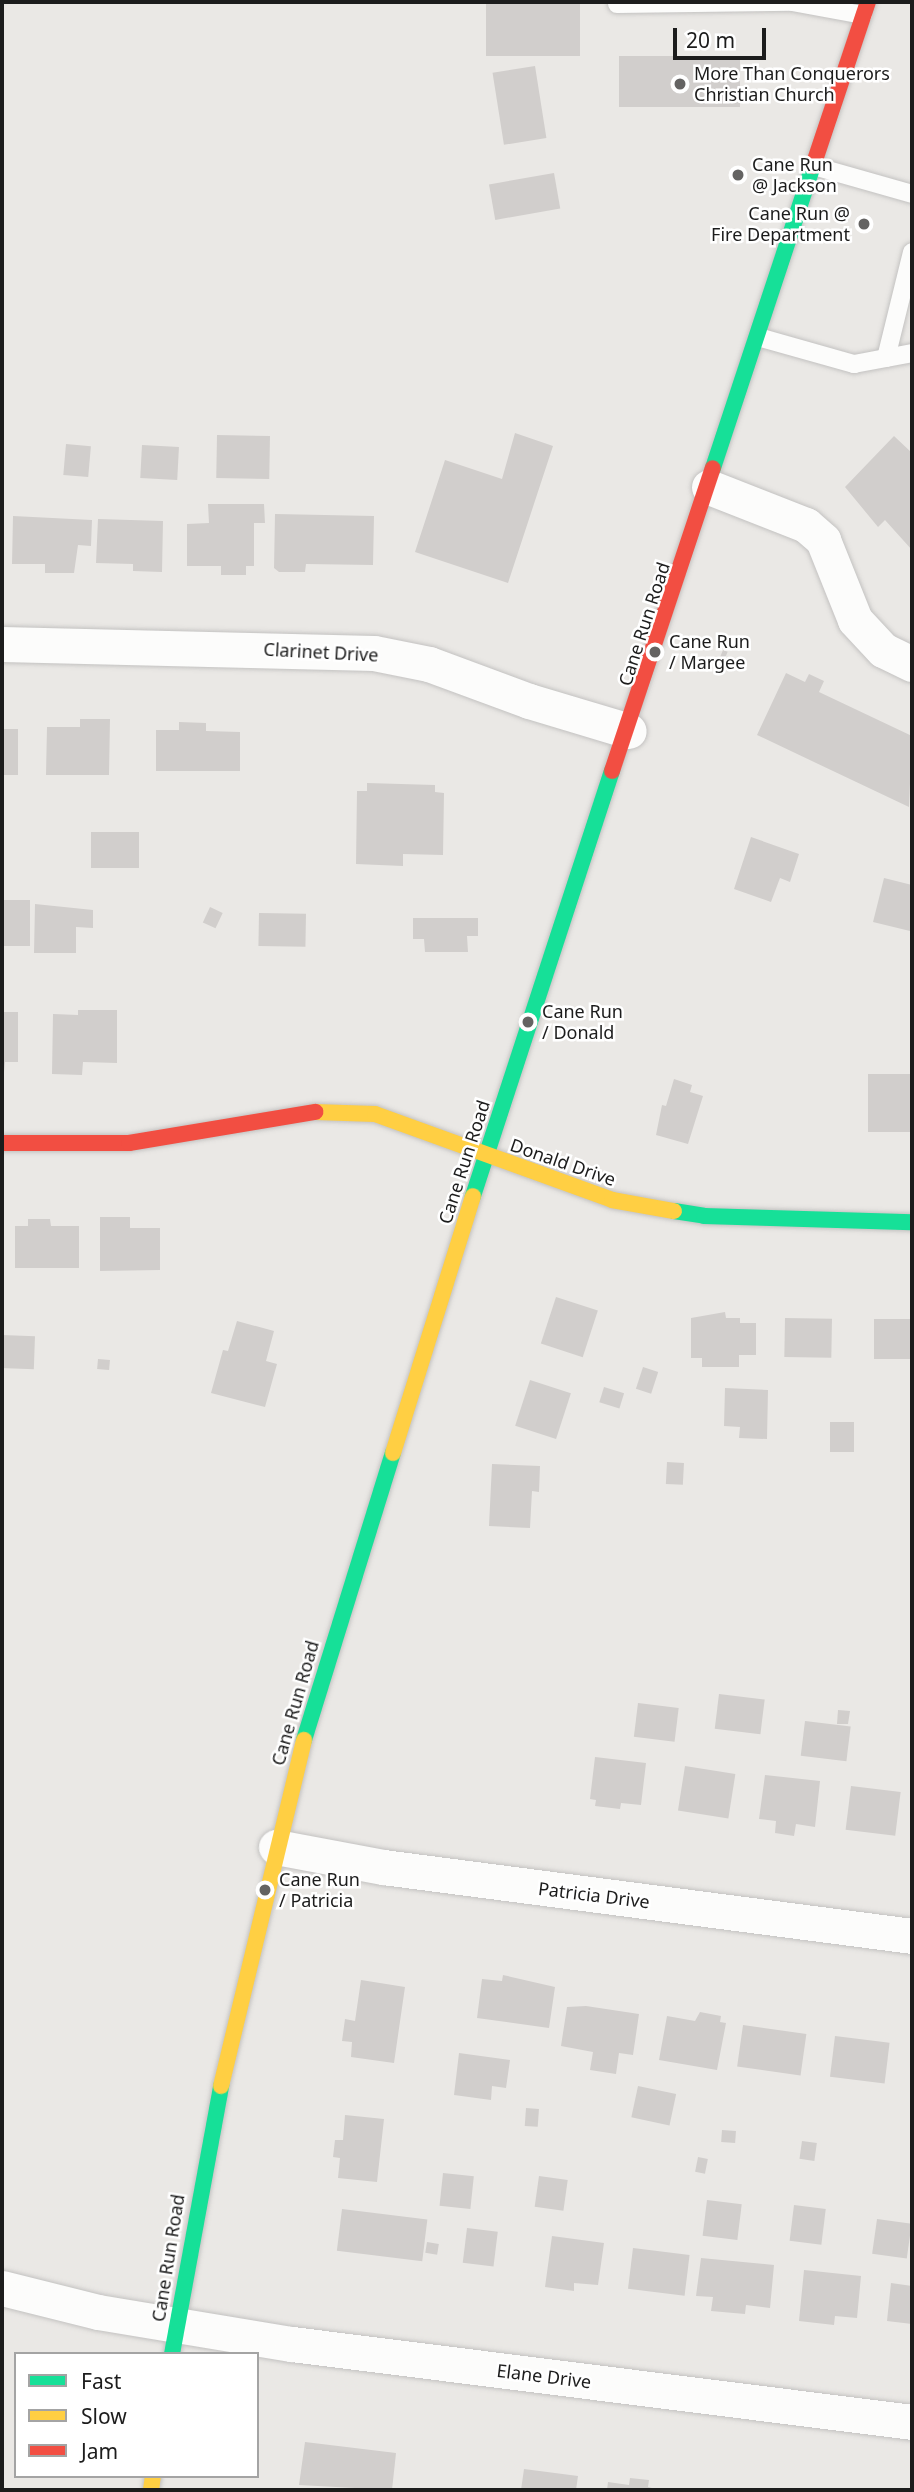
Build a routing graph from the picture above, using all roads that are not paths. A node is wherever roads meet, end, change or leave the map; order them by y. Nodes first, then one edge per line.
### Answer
1 (617, 4) dead end
2 (866, 8) edge
3 (814, 166) junction
4 (912, 194) edge
5 (912, 252) edge
6 (758, 337) junction
7 (912, 353) edge
8 (886, 358) junction
9 (709, 487) junction
10 (2, 644) edge
11 (912, 664) edge
12 (629, 731) junction
13 (2, 1143) edge
14 (487, 1156) junction
15 (912, 1222) edge
16 (276, 1847) junction
17 (912, 1936) edge
18 (2, 2288) edge
19 (174, 2340) edge
20 (912, 2422) edge

1 - 2 lane
2 - 3 main road, Cane Run Road
3 - 4 lane
3 - 6 main road, Cane Run Road
5 - 8 lane
6 - 8 lane
6 - 9 main road, Cane Run Road
7 - 8 lane
9 - 11 street
9 - 12 main road, Cane Run Road
10 - 12 street, Clarinet Drive
12 - 14 main road, Cane Run Road
13 - 14 main road, Donald Drive
14 - 15 main road, Donald Drive
14 - 16 main road, Cane Run Road
16 - 17 street, Patricia Drive
16 - 19 main road, Cane Run Road
18 - 19 street, Elane Drive
19 - 20 street, Elane Drive

